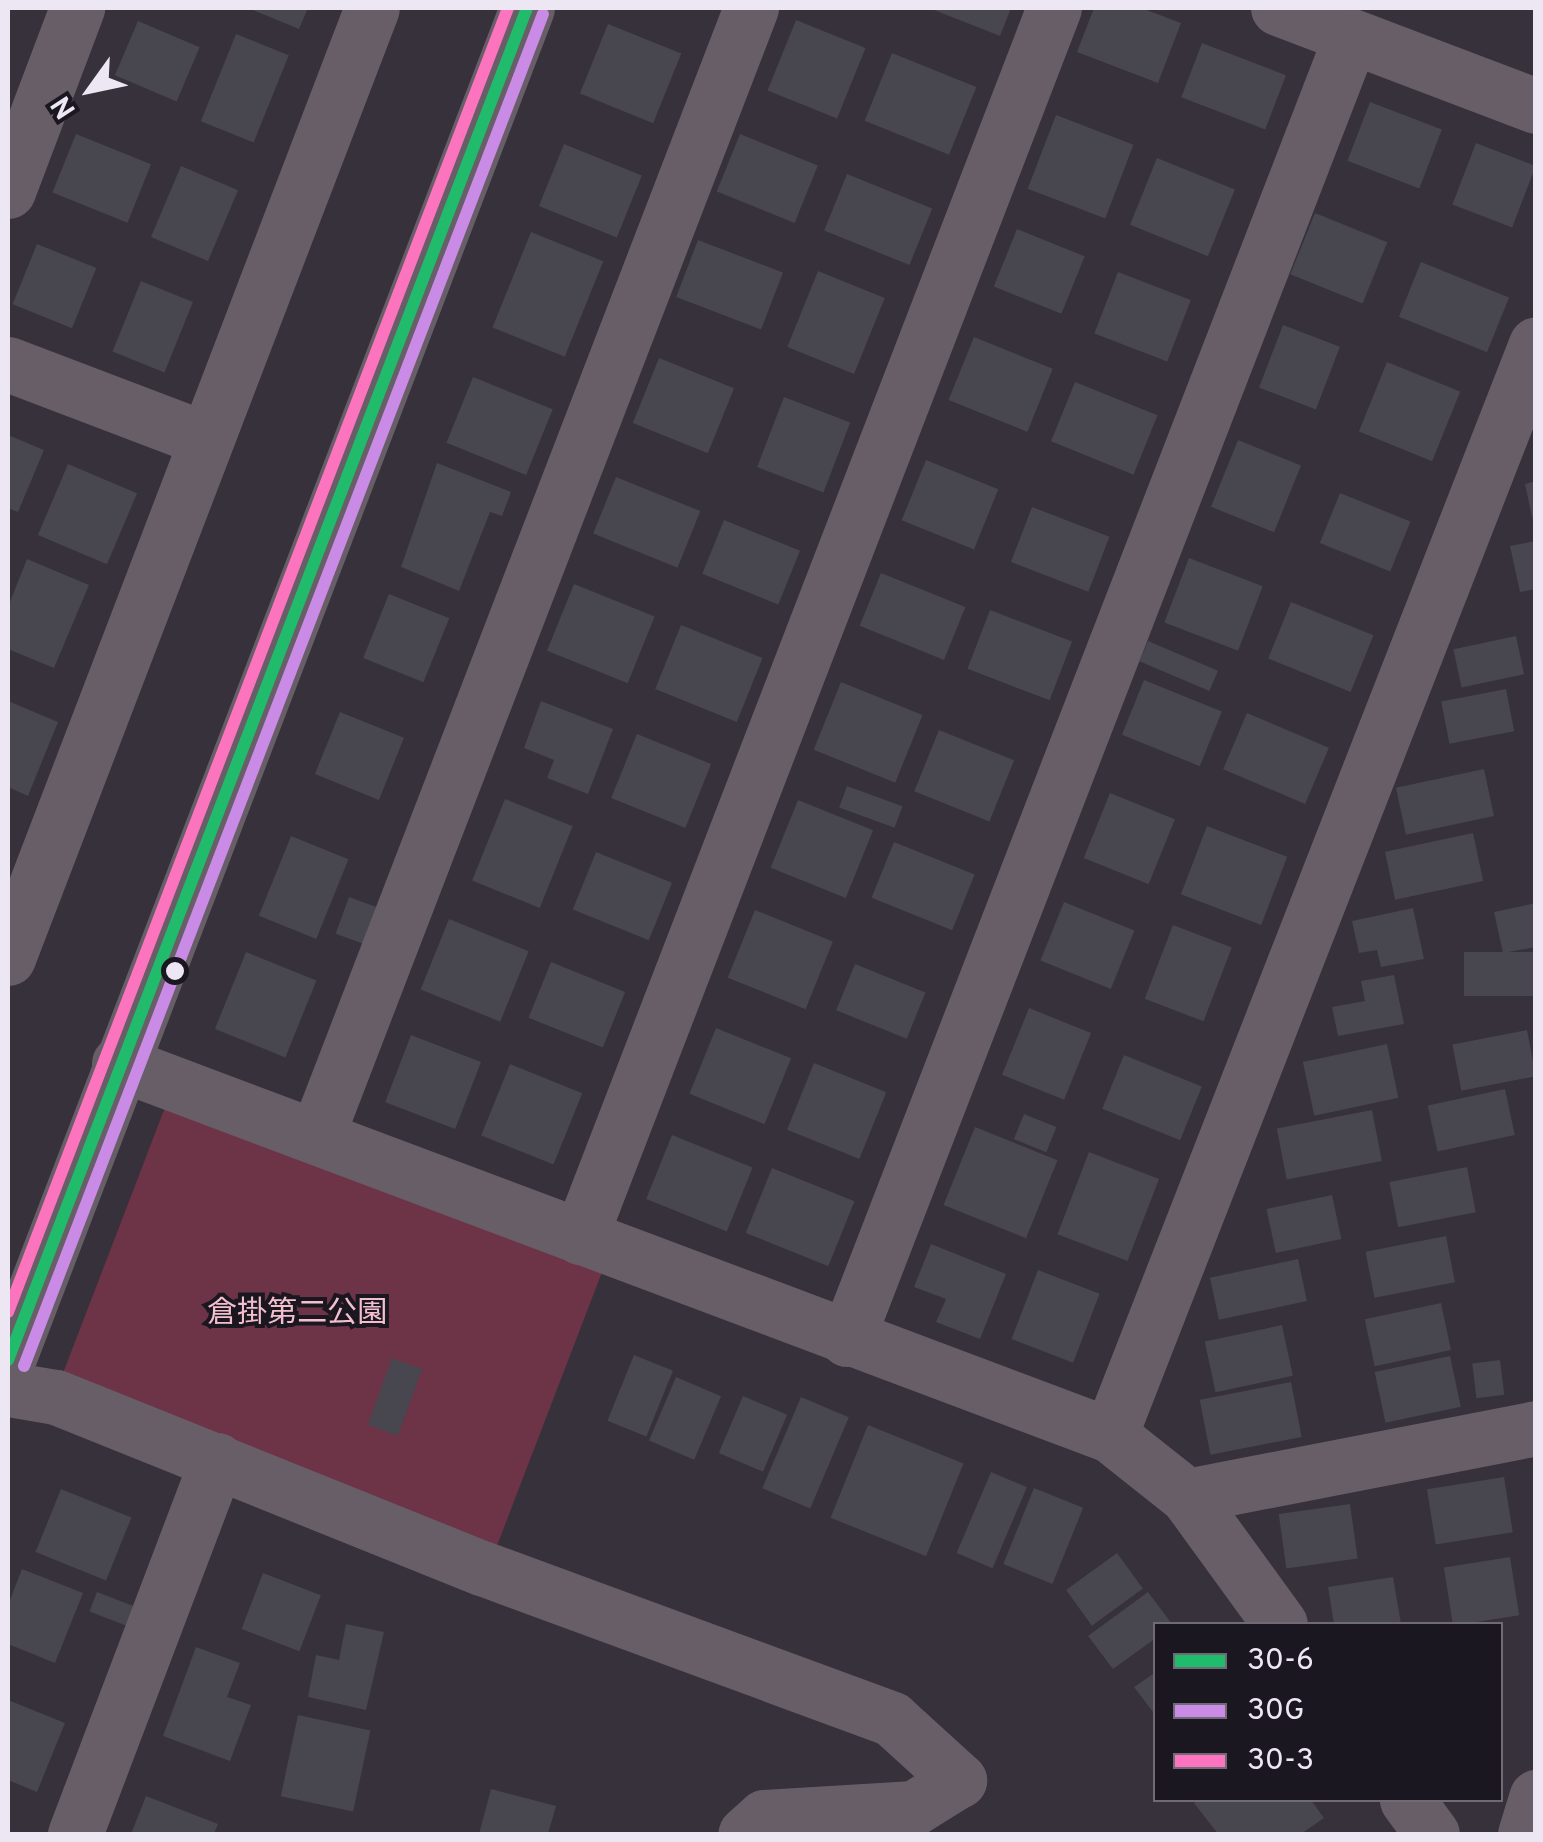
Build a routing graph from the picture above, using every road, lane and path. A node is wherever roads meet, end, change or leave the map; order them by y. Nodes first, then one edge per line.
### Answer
1 (77, 8) edge
2 (372, 8) edge
3 (528, 8) edge
4 (751, 8) edge
5 (1054, 8) edge
6 (1278, 8) edge
7 (1351, 36) junction
8 (1536, 106) edge
9 (8, 191) edge
10 (1536, 344) edge
11 (8, 364) edge
12 (205, 439) junction
13 (8, 958) edge
14 (119, 1063) junction
15 (317, 1135) junction
16 (580, 1238) junction
17 (847, 1339) junction
18 (8, 1360) edge
19 (8, 1389) edge
20 (1536, 1428) edge
21 (1110, 1436) junction
22 (217, 1460) junction
23 (1187, 1496) junction
24 (1279, 1622) edge
25 (1536, 1797) edge
26 (1408, 1802) edge
27 (75, 1834) edge
28 (745, 1834) edge
29 (1432, 1834) edge
30 (1526, 1834) edge

1 - 9 street
2 - 12 street
3 - 14 street
4 - 15 street
5 - 16 street
6 - 7 street
7 - 8 street
7 - 17 street
10 - 21 street
11 - 12 street
12 - 13 street
14 - 15 street
14 - 18 street
15 - 16 street
16 - 17 street
17 - 21 street
19 - 22 street
20 - 23 street
21 - 23 street
22 - 27 street
22 - 28 street
23 - 24 street
25 - 30 street
26 - 29 street

